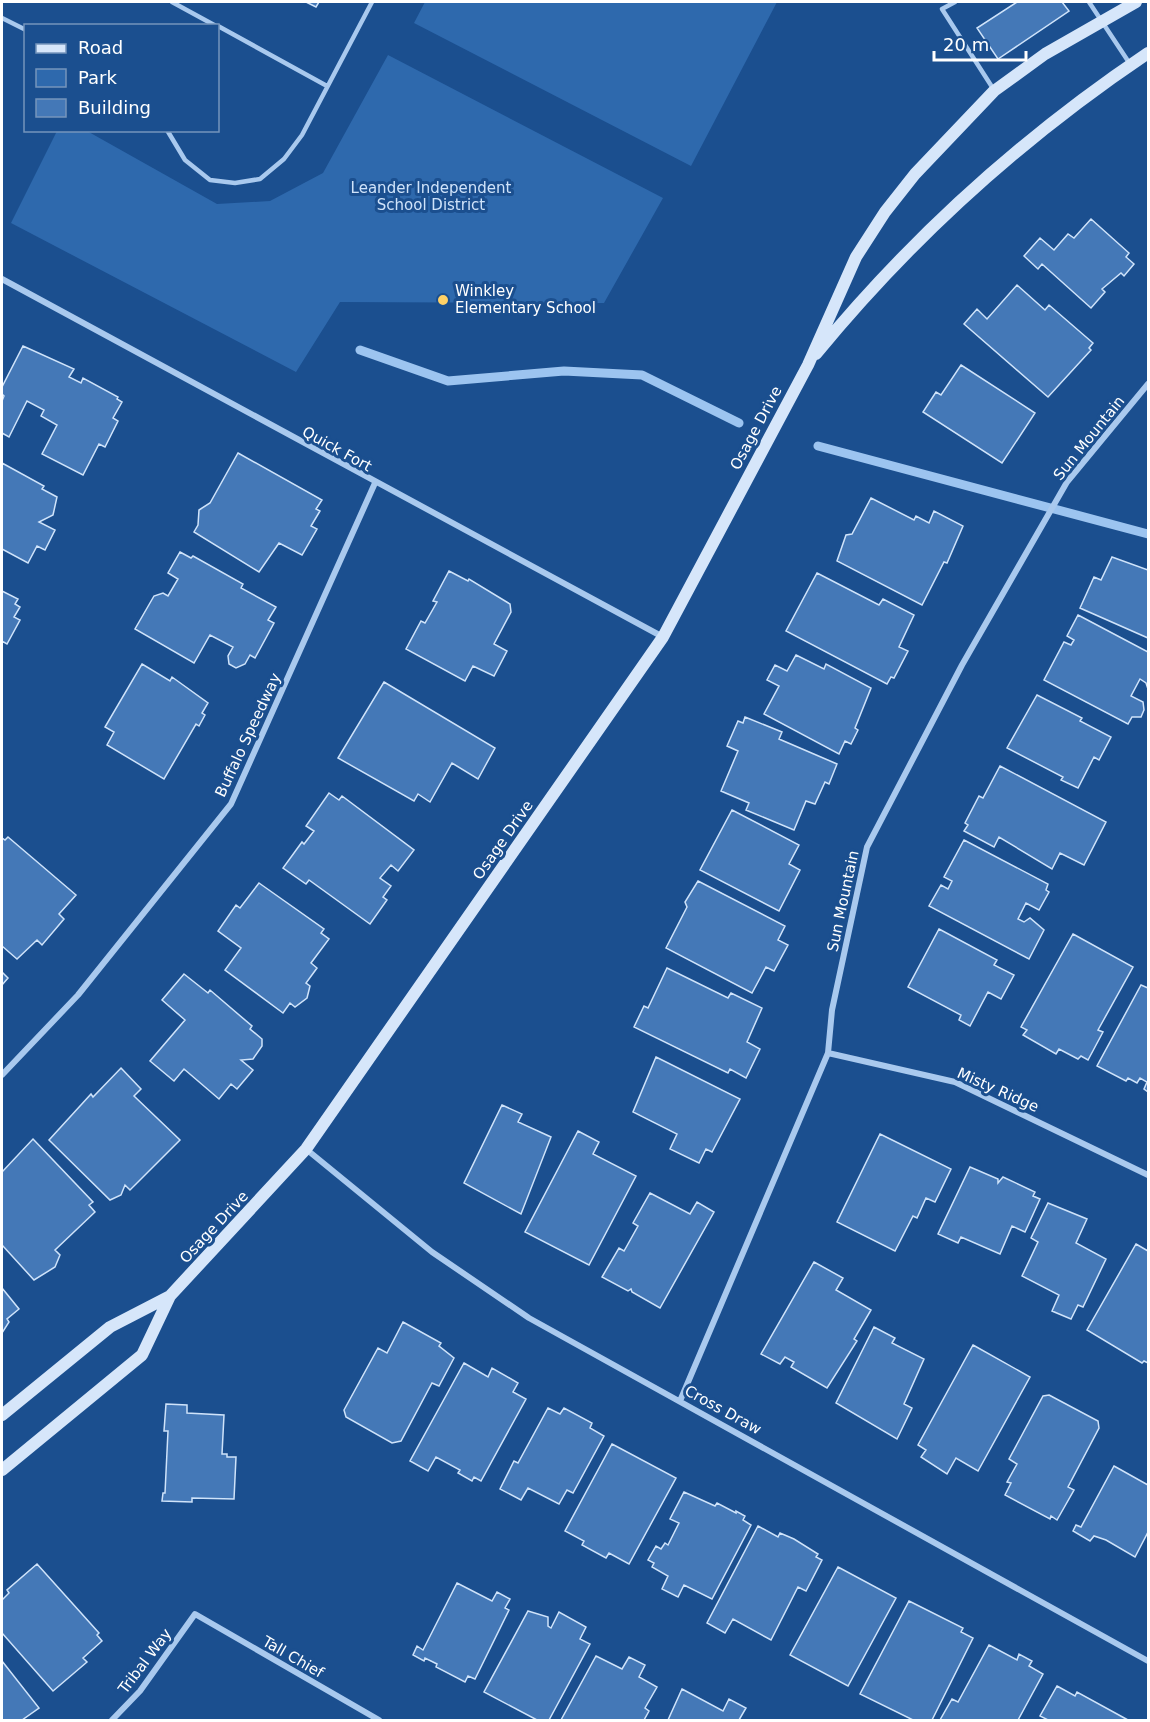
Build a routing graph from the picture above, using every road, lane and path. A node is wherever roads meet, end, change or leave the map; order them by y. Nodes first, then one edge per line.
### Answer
1 (172, 2) edge
2 (372, 2) edge
3 (955, 2) edge
4 (1089, 2) edge
5 (1136, 2) edge
6 (2, 18) edge
7 (1101, 20) junction
8 (213, 24) edge
9 (219, 27) edge
10 (24, 29) edge
11 (1149, 53) edge
12 (1131, 65) junction
13 (327, 86) junction
14 (994, 91) junction
15 (168, 132) edge
16 (2, 279) edge
17 (808, 365) junction
18 (1149, 384) edge
19 (375, 483) junction
20 (663, 637) junction
21 (828, 1053) junction
22 (2, 1075) edge
23 (306, 1149) junction
24 (1149, 1175) edge
25 (170, 1296) junction
26 (680, 1401) junction
27 (2, 1415) edge
28 (2, 1470) edge
29 (195, 1614) joint
30 (1149, 1661) edge
31 (112, 1720) edge
32 (379, 1720) edge

1 - 8 lane
2 - 13 lane
3 - 14 lane
4 - 7 lane
5 - 7 street, Osage Drive
6 - 10 lane
7 - 12 lane
7 - 14 street, Osage Drive
9 - 13 lane
11 - 12 street, Osage Drive
12 - 17 street, Osage Drive
13 - 15 lane
14 - 17 street, Osage Drive
16 - 19 street, Quick Fort
17 - 20 street, Osage Drive
18 - 21 street, Sun Mountain
19 - 20 street, Quick Fort
19 - 22 street, Buffalo Speedway
20 - 23 street, Osage Drive
21 - 24 street, Misty Ridge
21 - 26 street, Sun Mountain
23 - 25 street, Osage Drive
23 - 26 street, Cross Draw
25 - 27 street, Osage Drive
25 - 28 street, Osage Drive
26 - 30 street, Cross Draw
29 - 31 street, Tribal Way
29 - 32 street, Tall Chief

